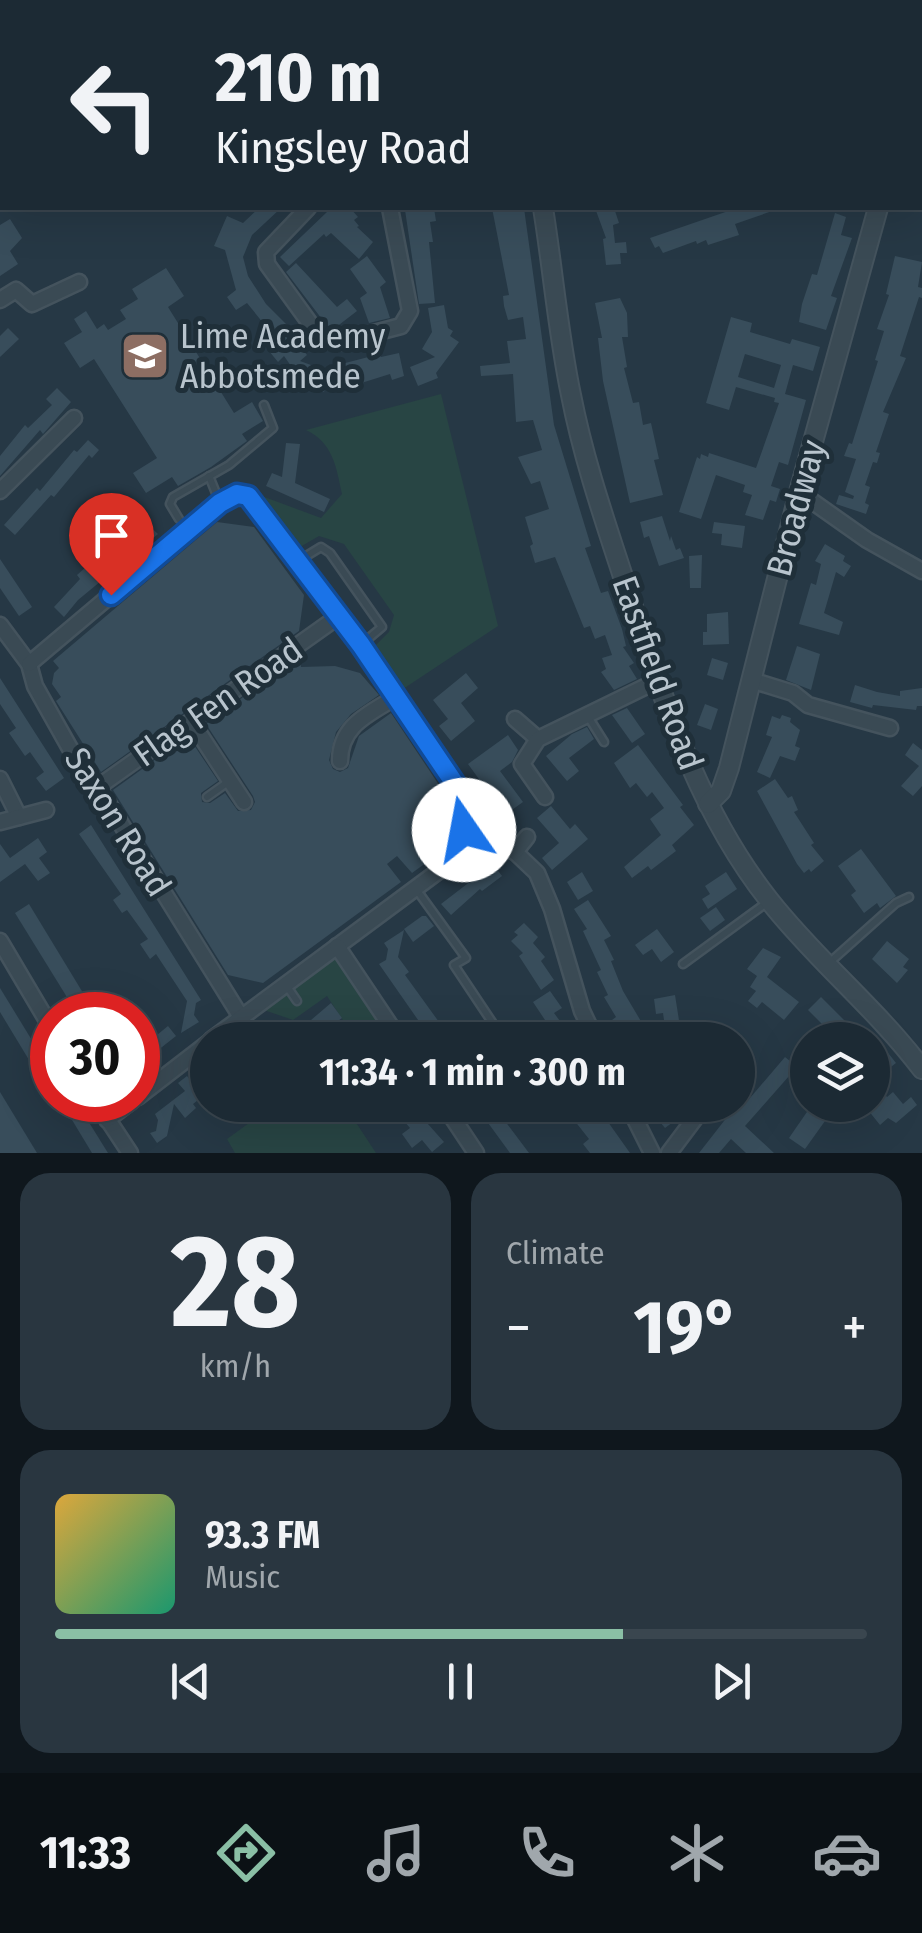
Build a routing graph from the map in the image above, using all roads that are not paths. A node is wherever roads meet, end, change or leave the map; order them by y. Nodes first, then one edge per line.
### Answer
1 (306, 210) edge
2 (390, 210) edge
3 (543, 210) edge
4 (877, 210) edge
5 (80, 282) dead end
6 (0, 300) edge
7 (264, 406) dead end
8 (74, 418) dead end
9 (209, 476) junction
10 (0, 491) edge
11 (799, 492) junction
12 (220, 503) junction
13 (179, 518) dead end
14 (297, 561) junction
15 (922, 571) edge
16 (339, 616) junction
17 (0, 624) edge
18 (361, 645) junction
19 (29, 664) junction
20 (751, 680) junction
21 (657, 681) junction
22 (396, 697) junction
23 (587, 714) junction
24 (515, 720) dead end
25 (191, 721) junction
26 (890, 728) dead end
27 (538, 739) junction
28 (604, 742) dead end
29 (340, 761) dead end
30 (0, 779) edge
31 (229, 781) junction
32 (98, 787) junction
33 (207, 797) dead end
34 (545, 797) dead end
35 (244, 802) dead end
36 (708, 804) junction
37 (46, 810) dead end
38 (20, 817) junction
39 (0, 822) edge
40 (464, 830) junction
41 (527, 836) dead end
42 (515, 852) junction
43 (416, 888) junction
44 (908, 897) dead end
45 (770, 901) junction
46 (0, 942) edge
47 (336, 946) junction
48 (828, 963) junction
49 (683, 964) dead end
50 (286, 984) junction
51 (30, 992) edge
52 (297, 1001) dead end
53 (241, 1017) junction
54 (234, 1022) edge
55 (388, 1022) edge
56 (492, 1022) edge
57 (588, 1022) edge
58 (190, 1056) edge
59 (920, 1063) edge
60 (160, 1079) edge
61 (108, 1122) edge
62 (455, 1122) edge
63 (636, 1122) edge
64 (692, 1122) edge
65 (130, 1153) edge
66 (476, 1153) edge
67 (652, 1153) edge
68 (669, 1153) edge

1 - 2 street
3 - 21 street, Eastfield Road
4 - 11 street, Broadway
5 - 6 street
7 - 9 lane
8 - 10 street
9 - 12 lane
9 - 13 lane
11 - 15 street
11 - 20 street, Broadway
12 - 14 street
12 - 19 street
14 - 16 street
14 - 18 lane
16 - 18 street
16 - 25 street, Flag Fen Road
17 - 19 street, Saxon Road
18 - 22 street
19 - 32 street, Saxon Road
20 - 26 street
20 - 36 street, Broadway
21 - 23 street
21 - 36 street, Eastfield Road
22 - 29 street
22 - 40 street
23 - 27 street
23 - 28 lane
24 - 27 street
25 - 31 street
25 - 32 street, Flag Fen Road
27 - 34 street
30 - 38 street
31 - 33 lane
31 - 35 street
32 - 53 street, Saxon Road
36 - 45 street, Eastfield Road
37 - 38 street
38 - 39 street
40 - 42 street
40 - 43 street
41 - 42 street
42 - 57 street
43 - 47 street
43 - 56 lane
44 - 48 lane
45 - 48 street, Eastfield Road
45 - 49 lane
46 - 51 street
47 - 50 street
47 - 55 street
48 - 59 street, Eastfield Road
50 - 52 lane
50 - 53 street
53 - 54 street
58 - 60 street
61 - 65 street
62 - 66 street
63 - 67 street
64 - 68 street

